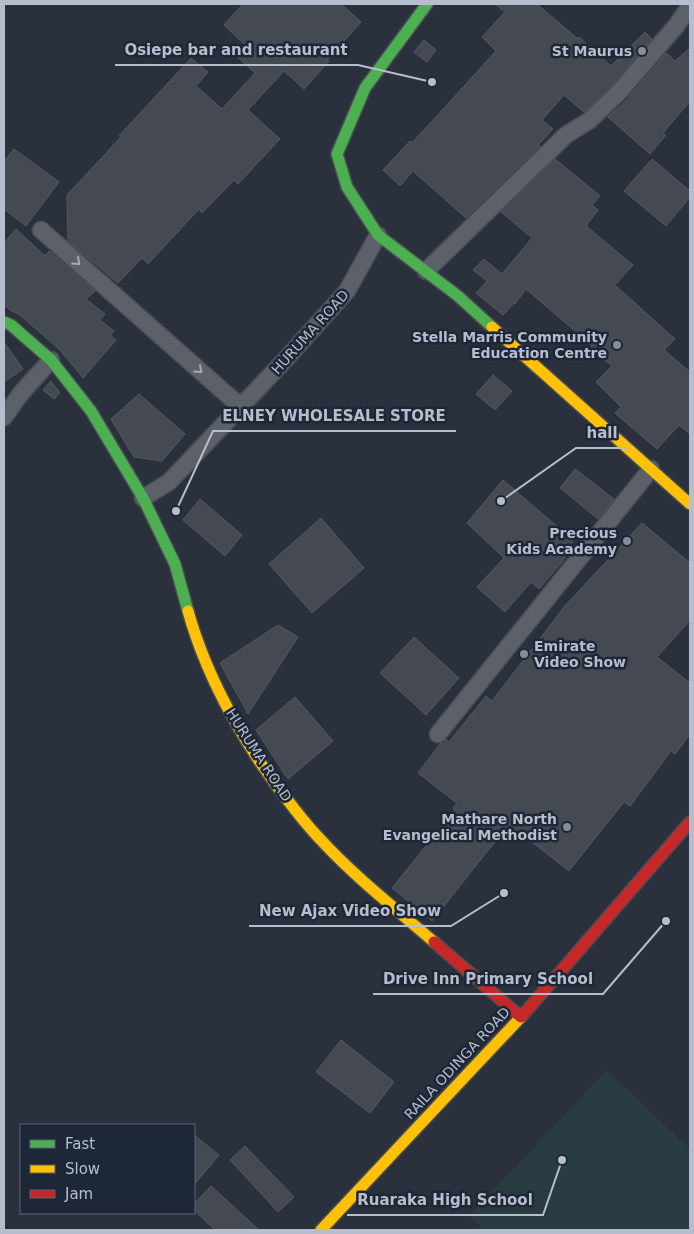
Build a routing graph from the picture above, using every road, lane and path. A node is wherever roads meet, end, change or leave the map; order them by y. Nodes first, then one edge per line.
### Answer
1 (427, 4) edge
2 (690, 6) edge
3 (41, 230) dead end
4 (378, 234) junction
5 (426, 271) junction
6 (4, 322) edge
7 (51, 360) junction
8 (241, 407) junction
9 (4, 417) edge
10 (650, 469) junction
11 (143, 498) junction
12 (690, 504) edge
13 (438, 734) dead end
14 (690, 822) edge
15 (521, 1016) junction
16 (321, 1230) edge

1 - 4 street
2 - 5 street
3 -> 8 street
4 - 5 street
4 - 8 street, HURUMA ROAD
5 - 10 street
6 - 7 street, HURUMA ROAD
7 - 9 street
7 - 11 street, HURUMA ROAD
8 - 11 street, HURUMA ROAD
10 - 12 street
10 - 13 street
11 - 15 street, HURUMA ROAD
14 - 15 street, RAILA ODINGA ROAD
15 - 16 street, RAILA ODINGA ROAD

